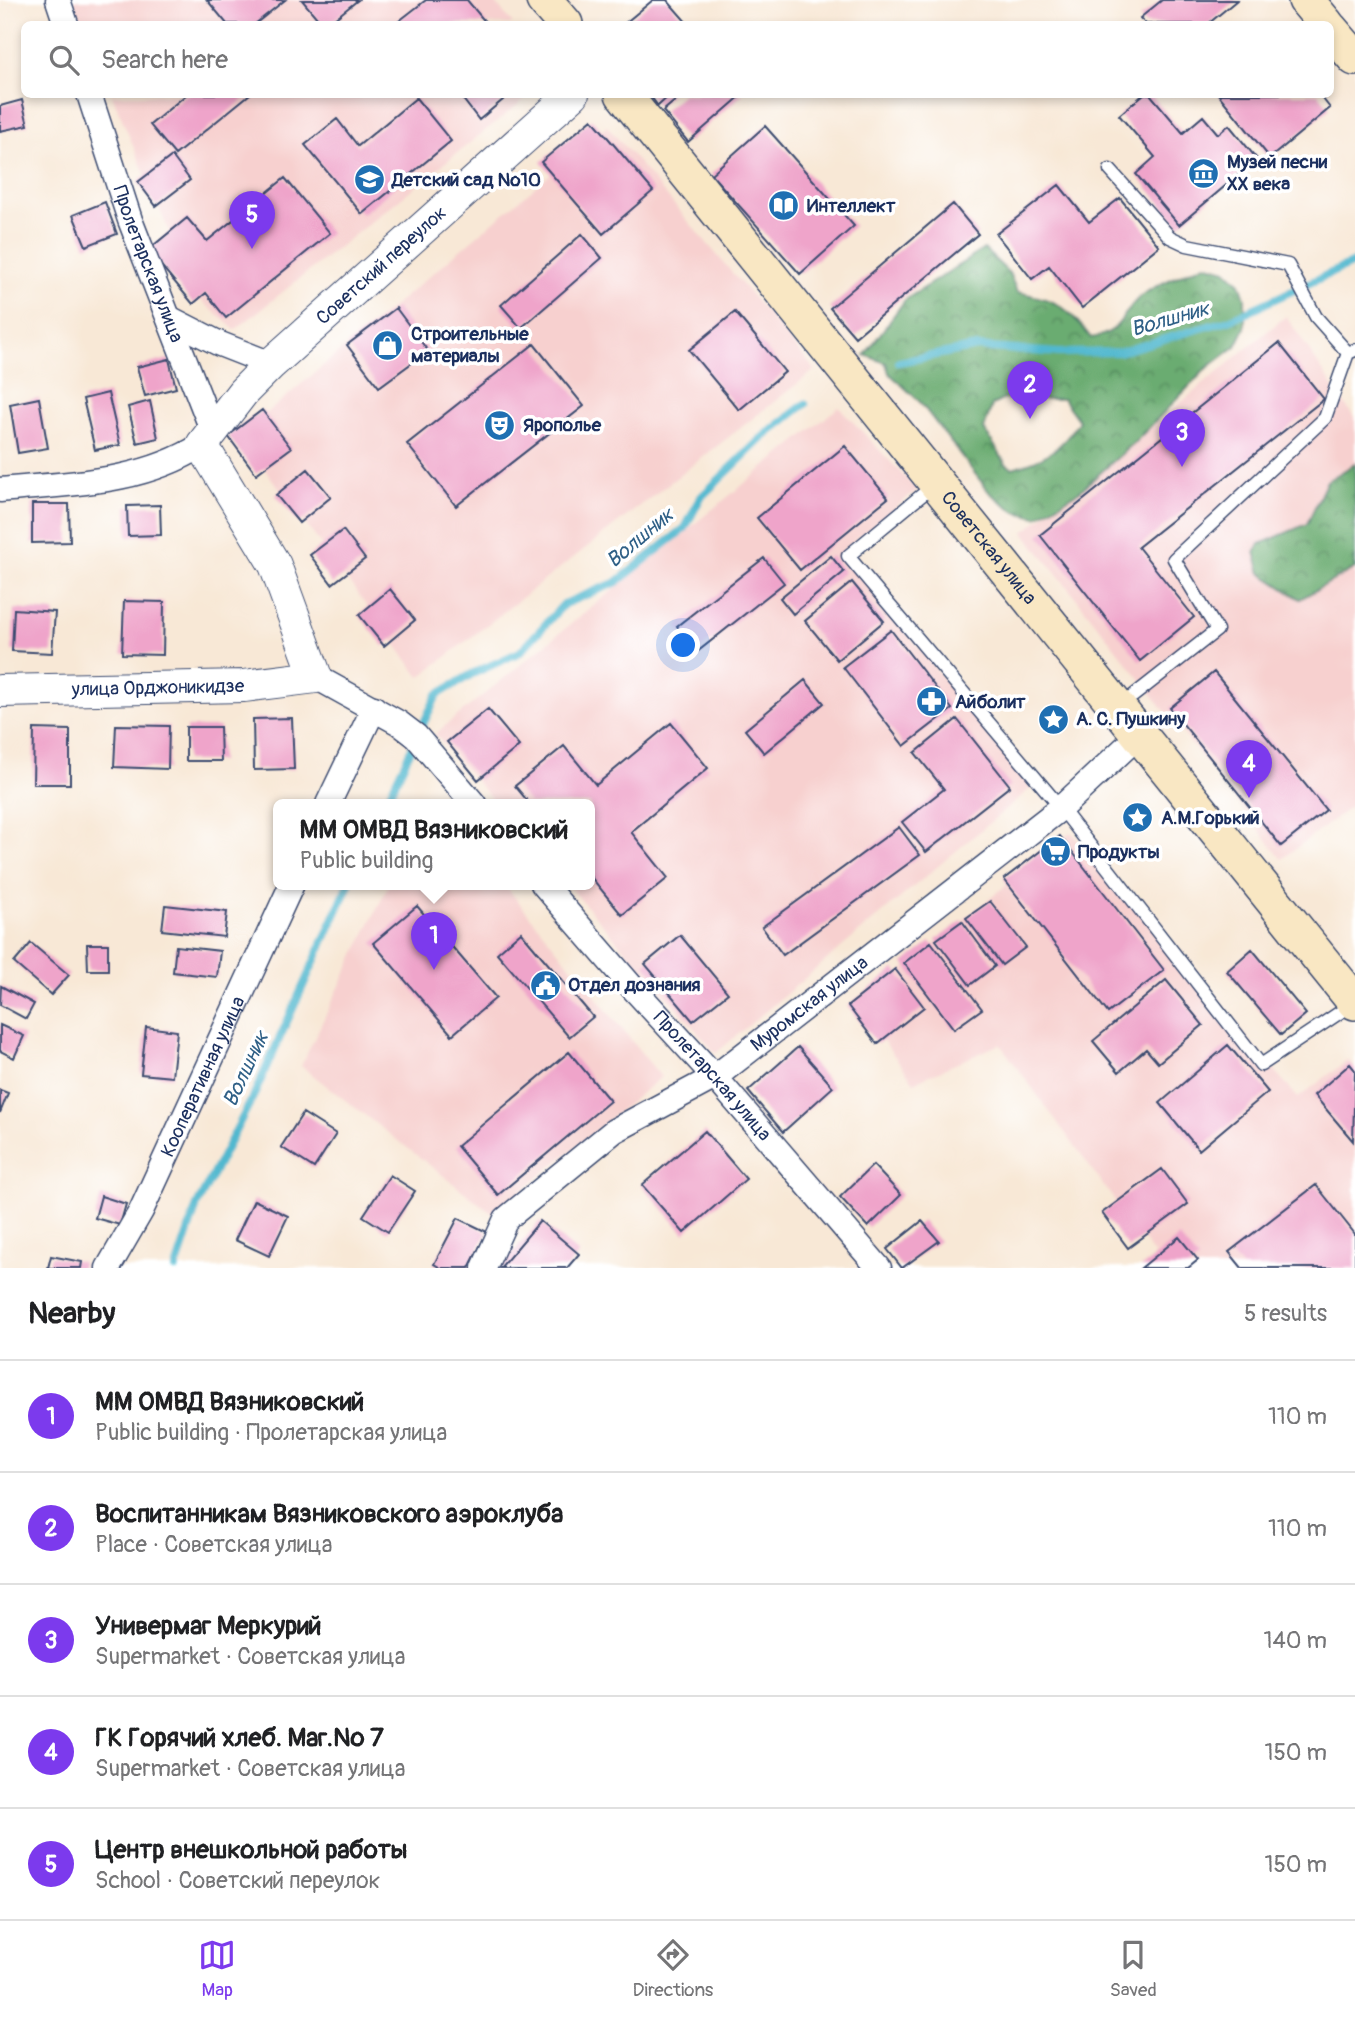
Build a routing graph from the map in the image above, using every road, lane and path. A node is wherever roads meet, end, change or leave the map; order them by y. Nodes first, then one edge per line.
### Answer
1 (58, 0) edge
2 (544, 0) edge
3 (1306, 0) edge
4 (65, 21) edge
5 (562, 21) edge
6 (1324, 21) edge
7 (1334, 33) edge
8 (1355, 58) edge
9 (90, 98) edge
10 (569, 98) edge
11 (626, 98) edge
12 (1110, 170) dead end
13 (169, 318) junction
14 (1352, 352) edge
15 (271, 364) junction
16 (207, 439) junction
17 (937, 483) junction
18 (0, 490) edge
19 (316, 677) junction
20 (0, 691) edge
21 (1133, 696) dead end
22 (374, 708) junction
23 (1140, 734) junction
24 (330, 799) edge
25 (470, 799) edge
26 (1061, 807) junction
27 (289, 890) edge
28 (548, 890) edge
29 (1355, 1002) edge
30 (715, 1077) junction
31 (108, 1268) edge
32 (484, 1268) edge
33 (879, 1268) edge

1 - 4 street
2 - 5 main road
3 - 6 main road
7 - 8 main road
9 - 13 street, Пролетарская улица
10 - 15 street, Советский переулок
11 - 17 main road, Советская улица
12 - 14 lane
13 - 15 street
13 - 16 street, Пролетарская улица
14 - 21 lane
15 - 16 street, Советский переулок
16 - 18 street
16 - 19 street, Пролетарская улица
17 - 23 main road, Советская улица
17 - 26 lane
19 - 20 street, улица Орджоникидзе
19 - 22 street
22 - 24 street
22 - 25 street
23 - 26 street, Муромская улица
23 - 29 main road, Советская улица
26 - 29 lane
26 - 30 street, Муромская улица
27 - 31 street, Кооперативная улица
28 - 30 street, Пролетарская улица
30 - 32 street, Муромская улица
30 - 33 street, Пролетарская улица

